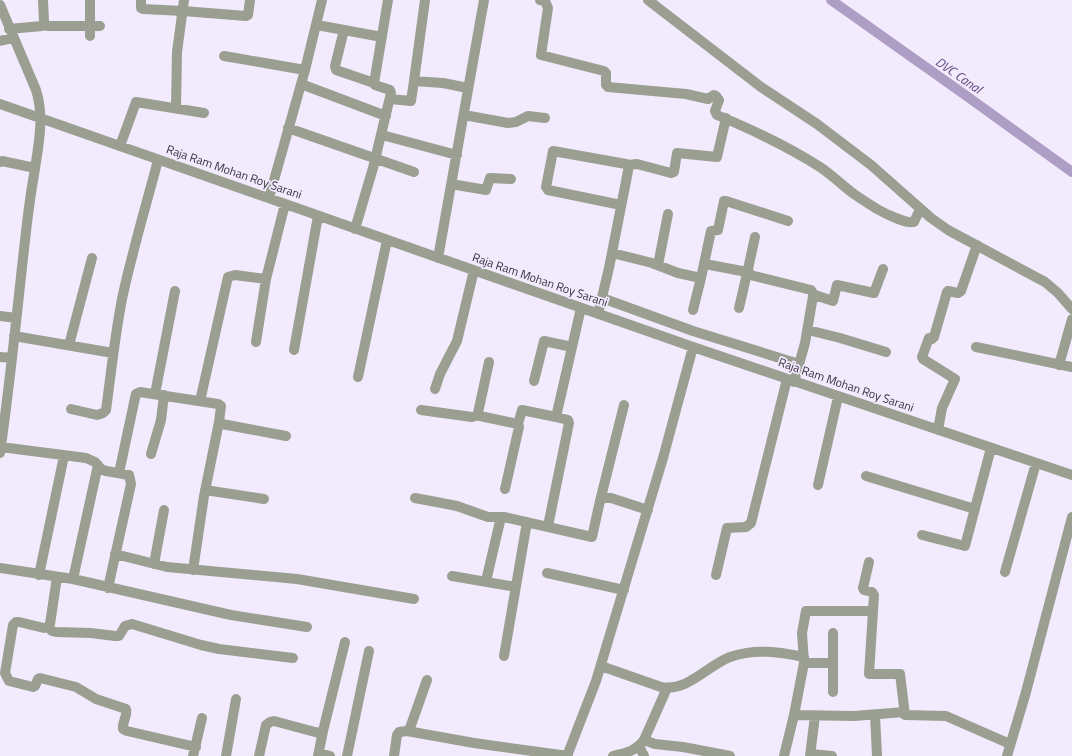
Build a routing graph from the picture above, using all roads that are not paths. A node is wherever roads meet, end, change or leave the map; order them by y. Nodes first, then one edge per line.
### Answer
1 (43, 0) edge
2 (90, 0) edge
3 (141, 0) edge
4 (184, 0) edge
5 (250, 0) edge
6 (322, 0) edge
7 (388, 0) edge
8 (425, 0) edge
9 (484, 0) edge
10 (540, 0) edge
11 (648, 0) edge
12 (0, 5) edge
13 (183, 11) junction
14 (43, 25) junction
15 (317, 25) junction
16 (9, 28) junction
17 (344, 30) junction
18 (382, 37) junction
19 (13, 38) junction
20 (0, 41) edge
21 (224, 56) dead end
22 (305, 70) junction
23 (414, 81) junction
24 (374, 82) junction
25 (301, 84) junction
26 (468, 88) junction
27 (390, 99) junction
28 (0, 104) edge
29 (176, 108) junction
30 (204, 113) dead end
31 (464, 115) junction
32 (386, 116) junction
33 (40, 118) junction
34 (546, 118) dead end
35 (726, 118) junction
36 (288, 128) junction
37 (382, 135) junction
38 (120, 146) junction
39 (457, 155) junction
40 (376, 159) junction
41 (158, 160) junction
42 (0, 162) edge
43 (628, 165) junction
44 (35, 168) junction
45 (414, 172) dead end
46 (511, 180) dead end
47 (451, 184) junction
48 (269, 198) junction
49 (285, 204) junction
50 (621, 205) junction
51 (920, 210) junction
52 (668, 214) dead end
53 (318, 216) junction
54 (788, 221) dead end
55 (355, 229) junction
56 (755, 237) dead end
57 (387, 240) junction
58 (977, 245) junction
59 (612, 253) junction
60 (92, 258) dead end
61 (438, 258) junction
62 (705, 264) junction
63 (658, 265) junction
64 (883, 269) dead end
65 (474, 270) junction
66 (747, 270) junction
67 (701, 278) junction
68 (266, 280) junction
69 (175, 291) dead end
70 (814, 295) junction
71 (602, 298) junction
72 (581, 308) junction
73 (739, 308) dead end
74 (1072, 309) edge
75 (693, 310) dead end
76 (598, 314) junction
77 (0, 316) edge
78 (16, 318) junction
79 (1072, 319) edge
80 (808, 330) junction
81 (14, 336) junction
82 (256, 342) dead end
83 (69, 346) junction
84 (572, 347) junction
85 (693, 347) junction
86 (976, 347) dead end
87 (294, 350) dead end
88 (886, 352) dead end
89 (113, 353) junction
90 (0, 357) edge
91 (12, 358) junction
92 (489, 362) dead end
93 (799, 364) junction
94 (1059, 365) junction
95 (1072, 367) edge
96 (358, 377) dead end
97 (791, 380) junction
98 (534, 381) dead end
99 (435, 389) dead end
100 (159, 394) junction
101 (838, 397) junction
102 (200, 401) junction
103 (624, 405) dead end
104 (71, 409) dead end
105 (421, 410) dead end
106 (479, 415) junction
107 (556, 416) junction
108 (219, 422) junction
109 (518, 423) junction
110 (938, 430) junction
111 (286, 436) dead end
112 (1, 445) edge
113 (991, 448) junction
114 (152, 454) dead end
115 (64, 456) junction
116 (1036, 463) junction
117 (98, 465) junction
118 (119, 473) junction
119 (1072, 475) edge
120 (866, 476) dead end
121 (818, 485) dead end
122 (505, 489) dead end
123 (205, 490) junction
124 (416, 498) dead end
125 (264, 499) dead end
126 (600, 501) junction
127 (975, 508) junction
128 (164, 510) dead end
129 (648, 510) junction
130 (501, 517) junction
131 (1072, 517) edge
132 (527, 522) junction
133 (548, 526) junction
134 (922, 535) dead end
135 (115, 554) junction
136 (869, 562) dead end
137 (154, 564) junction
138 (0, 568) edge
139 (193, 570) junction
140 (1005, 572) dead end
141 (547, 573) dead end
142 (39, 575) junction
143 (716, 575) dead end
144 (452, 576) dead end
145 (56, 577) junction
146 (73, 579) junction
147 (486, 582) junction
148 (516, 587) junction
149 (108, 588) junction
150 (624, 590) junction
151 (414, 599) dead end
152 (873, 611) junction
153 (48, 627) junction
154 (307, 627) dead end
155 (833, 633) dead end
156 (345, 642) dead end
157 (369, 651) dead end
158 (504, 656) dead end
159 (293, 658) dead end
160 (804, 660) junction
161 (832, 663) junction
162 (601, 666) junction
163 (427, 680) dead end
164 (667, 688) junction
165 (833, 692) dead end
166 (236, 698) dead end
167 (904, 712) junction
168 (794, 715) junction
169 (815, 716) junction
170 (876, 716) junction
171 (202, 718) dead end
172 (323, 731) junction
173 (407, 731) junction
174 (642, 743) junction
175 (1010, 744) junction
176 (194, 751) edge
177 (319, 755) edge
178 (811, 755) edge
179 (226, 756) edge
180 (260, 756) edge
181 (330, 756) edge
182 (346, 756) edge
183 (394, 756) edge
184 (568, 756) edge
185 (613, 756) edge
186 (644, 756) edge
187 (730, 756) edge
188 (784, 756) edge
189 (832, 756) edge
190 (877, 756) edge
191 (1007, 756) edge

1 - 14 street
2 - 14 street
3 - 13 street
4 - 13 street
5 - 13 street
6 - 15 street
7 - 18 street
8 - 23 street
9 - 26 street
10 - 35 street
11 - 51 street
12 - 16 street
13 - 29 street
14 - 16 street
15 - 17 street
15 - 22 street
16 - 19 street
17 - 18 street
17 - 24 street
18 - 24 street
19 - 20 street
19 - 33 street
21 - 22 street
22 - 25 street
23 - 26 street
23 - 27 street
24 - 27 street
25 - 32 street
25 - 36 street
26 - 31 street
27 - 32 street
28 - 33 street, Raja Ram Mohan Roy Sarani
29 - 30 street
29 - 38 street
31 - 34 street
31 - 39 street
32 - 37 street
33 - 38 street, Raja Ram Mohan Roy Sarani
33 - 44 street
35 - 43 street
35 - 51 street
36 - 40 street
36 - 48 street
37 - 39 street
37 - 40 street
38 - 41 street, Raja Ram Mohan Roy Sarani
39 - 47 street
40 - 45 street
40 - 55 street
41 - 48 street, Raja Ram Mohan Roy Sarani
41 - 89 street
42 - 44 street
43 - 50 street
43 - 50 street
44 - 78 street
46 - 47 street
47 - 61 street
48 - 49 street, Raja Ram Mohan Roy Sarani
49 - 53 street, Raja Ram Mohan Roy Sarani
49 - 68 street
50 - 59 street
51 - 58 street
52 - 63 street
53 - 55 street, Raja Ram Mohan Roy Sarani
53 - 87 street
54 - 62 street
55 - 57 street, Raja Ram Mohan Roy Sarani
56 - 66 street
57 - 61 street, Raja Ram Mohan Roy Sarani
57 - 96 street
58 - 74 street
58 - 110 street
59 - 63 street
59 - 71 street
60 - 83 street
61 - 65 street, Raja Ram Mohan Roy Sarani
62 - 66 street
62 - 67 street
63 - 67 street
64 - 70 street
65 - 72 street, Raja Ram Mohan Roy Sarani
65 - 99 street
66 - 70 street
66 - 73 street
67 - 75 street
68 - 82 street
68 - 102 street
69 - 100 street
70 - 80 street
71 - 76 street
71 - 93 street
72 - 76 street, Raja Ram Mohan Roy Sarani
72 - 84 street
76 - 85 street, Raja Ram Mohan Roy Sarani
77 - 78 street
78 - 81 street
79 - 94 street
80 - 88 street
80 - 93 street
81 - 83 street
81 - 91 street
83 - 89 street
84 - 98 street
84 - 107 street
85 - 97 street, Raja Ram Mohan Roy Sarani
85 - 129 street
86 - 94 street
89 - 104 street
90 - 91 street
91 - 112 street
92 - 106 street
93 - 97 street
94 - 95 street
97 - 101 street, Raja Ram Mohan Roy Sarani
97 - 143 street
100 - 102 street
100 - 114 street
100 - 118 street
101 - 110 street, Raja Ram Mohan Roy Sarani
101 - 121 street
102 - 108 street
103 - 126 street
105 - 106 street
106 - 109 street
107 - 109 street
107 - 133 street
108 - 111 street
108 - 123 street
109 - 122 street
110 - 113 street, Raja Ram Mohan Roy Sarani
112 - 115 street
113 - 116 street, Raja Ram Mohan Roy Sarani
113 - 127 street
115 - 117 street
115 - 142 street
116 - 119 street, Raja Ram Mohan Roy Sarani
116 - 140 street
117 - 118 street
117 - 146 street
118 - 135 street
120 - 127 street
123 - 125 street
123 - 139 street
124 - 130 street
126 - 129 street
126 - 133 street
127 - 134 street
128 - 137 street
129 - 150 street
130 - 132 street
130 - 147 street
131 - 175 street
132 - 133 street
132 - 148 street
135 - 137 street
135 - 149 street
136 - 152 street
137 - 139 street
138 - 142 street
139 - 151 street
141 - 150 street
142 - 145 street
144 - 147 street
145 - 146 street
145 - 153 street
146 - 149 street
147 - 148 street
148 - 158 street
149 - 154 street
150 - 162 street
152 - 160 street
152 - 167 street
153 - 159 street
153 - 176 street
155 - 161 street
156 - 172 street
157 - 182 street
160 - 161 street
160 - 164 street
160 - 168 street
161 - 165 street
162 - 164 street
162 - 184 street
163 - 173 street
164 - 174 street
166 - 179 street
167 - 170 street
167 - 175 street
168 - 169 street
168 - 188 street
169 - 170 street
169 - 178 street
170 - 190 street
171 - 176 street
172 - 177 street
172 - 180 street
173 - 183 street
173 - 184 street
174 - 185 street
174 - 186 street
174 - 187 street
175 - 191 street
177 - 181 street
178 - 189 street

